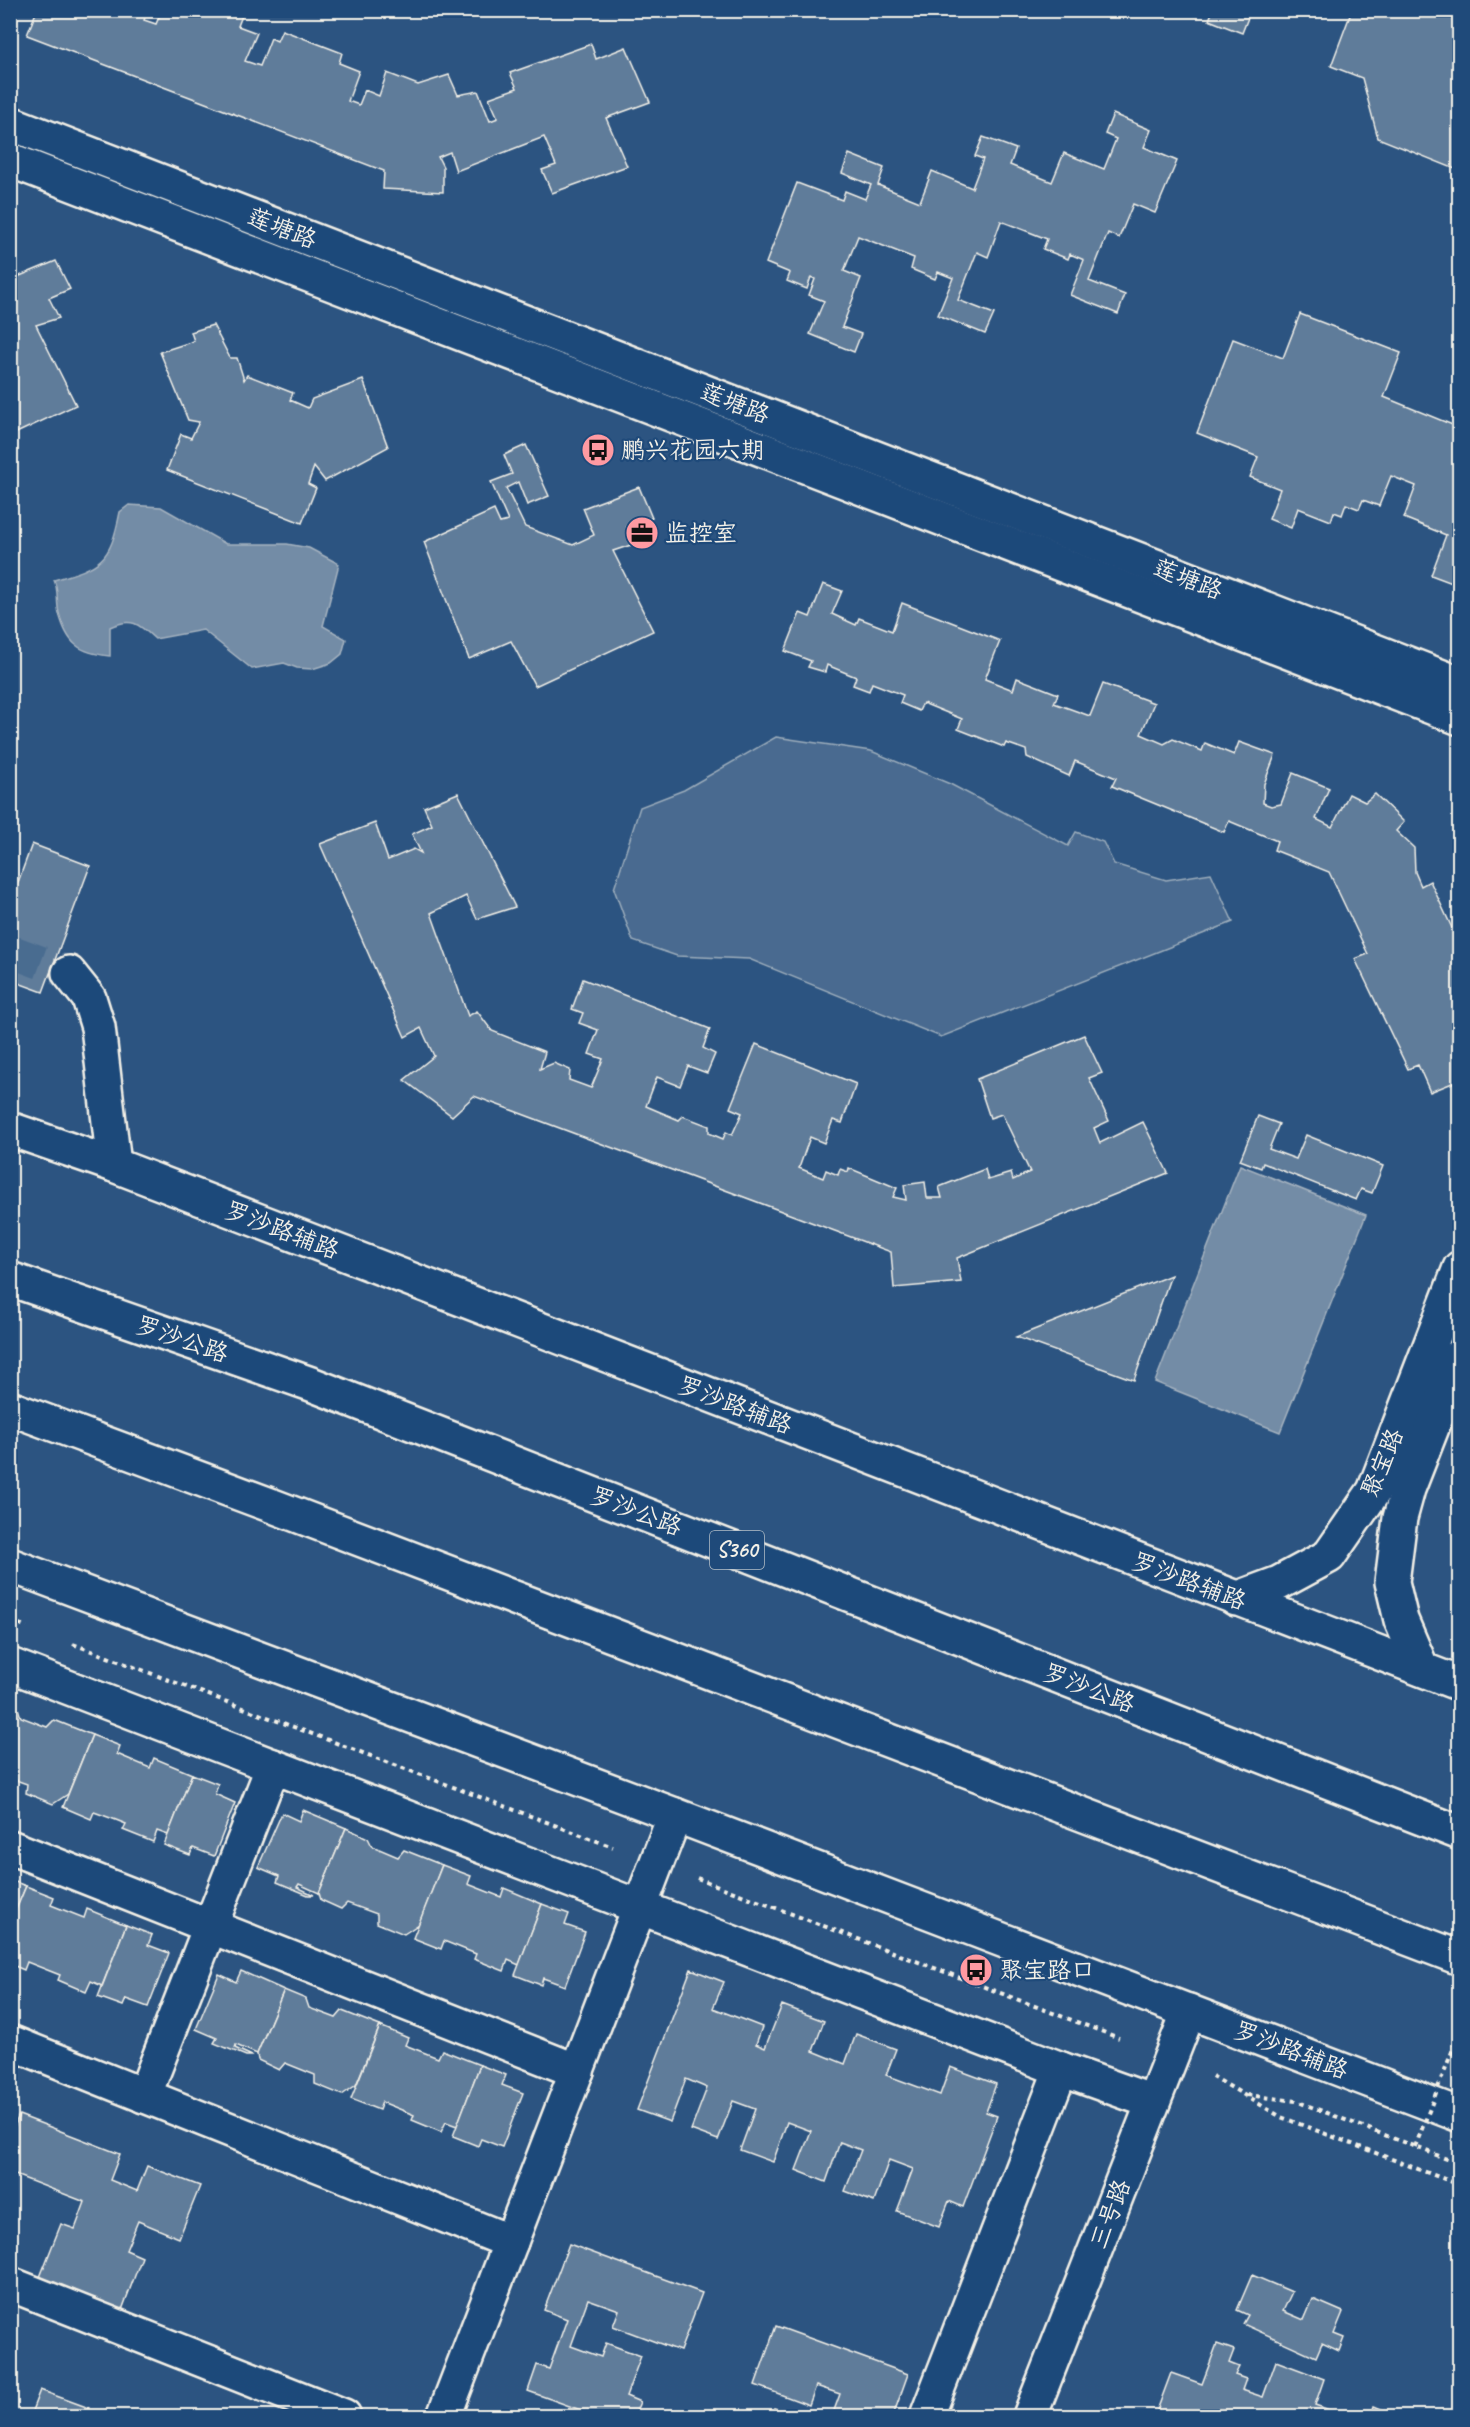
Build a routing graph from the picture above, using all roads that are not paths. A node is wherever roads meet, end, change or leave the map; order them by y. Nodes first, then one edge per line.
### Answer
1 (10, 123) edge
2 (10, 160) edge
3 (1460, 684) edge
4 (1460, 718) edge
5 (69, 973) tunnel mouth
6 (10, 1129) edge
7 (114, 1165) junction
8 (1460, 1268) edge
9 (10, 1279) edge
10 (1460, 1356) edge
11 (10, 1408) edge
12 (10, 1565) edge
13 (1236, 1599) junction
14 (10, 1665) edge
15 (1422, 1669) junction
16 (1460, 1684) edge
17 (273, 1766) junction
18 (675, 1815) junction
19 (1460, 1833) edge
20 (10, 1847) edge
21 (640, 1907) junction
22 (210, 1926) junction
23 (1460, 1958) edge
24 (1189, 2011) junction
25 (10, 2042) edge
26 (1061, 2069) junction
27 (577, 2071) junction
28 (144, 2096) junction
29 (1153, 2102) junction
30 (1460, 2115) edge
31 (511, 2242) junction
32 (10, 2284) edge
33 (344, 2416) edge
34 (444, 2416) edge
35 (927, 2416) edge
36 (1030, 2416) edge

1 - 3 main road, 莲塘路
2 - 4 main road, 莲塘路
5 - 7 main road
6 - 7 main road, 罗沙路辅路
7 - 13 main road, 罗沙路辅路
8 - 13 main road, 聚宝路
9 - 19 main road, 罗沙公路 / S360
10 - 15 main road, 聚宝路
11 - 23 main road
12 - 18 main road, 罗沙路辅路
13 - 15 main road, 罗沙路辅路
14 - 17 main road
15 - 16 main road, 罗沙路辅路
17 - 21 main road
17 - 22 main road
18 - 21 main road
18 - 24 main road, 罗沙路辅路
20 - 22 main road
21 - 26 main road
21 - 27 main road
22 - 27 main road
22 - 28 main road
24 - 29 main road, 三号路
24 - 30 main road, 罗沙路辅路
25 - 28 main road
26 - 29 main road
26 - 35 main road
27 - 31 main road
28 - 31 main road
29 - 36 main road, 三号路
31 - 34 main road
32 - 33 main road

